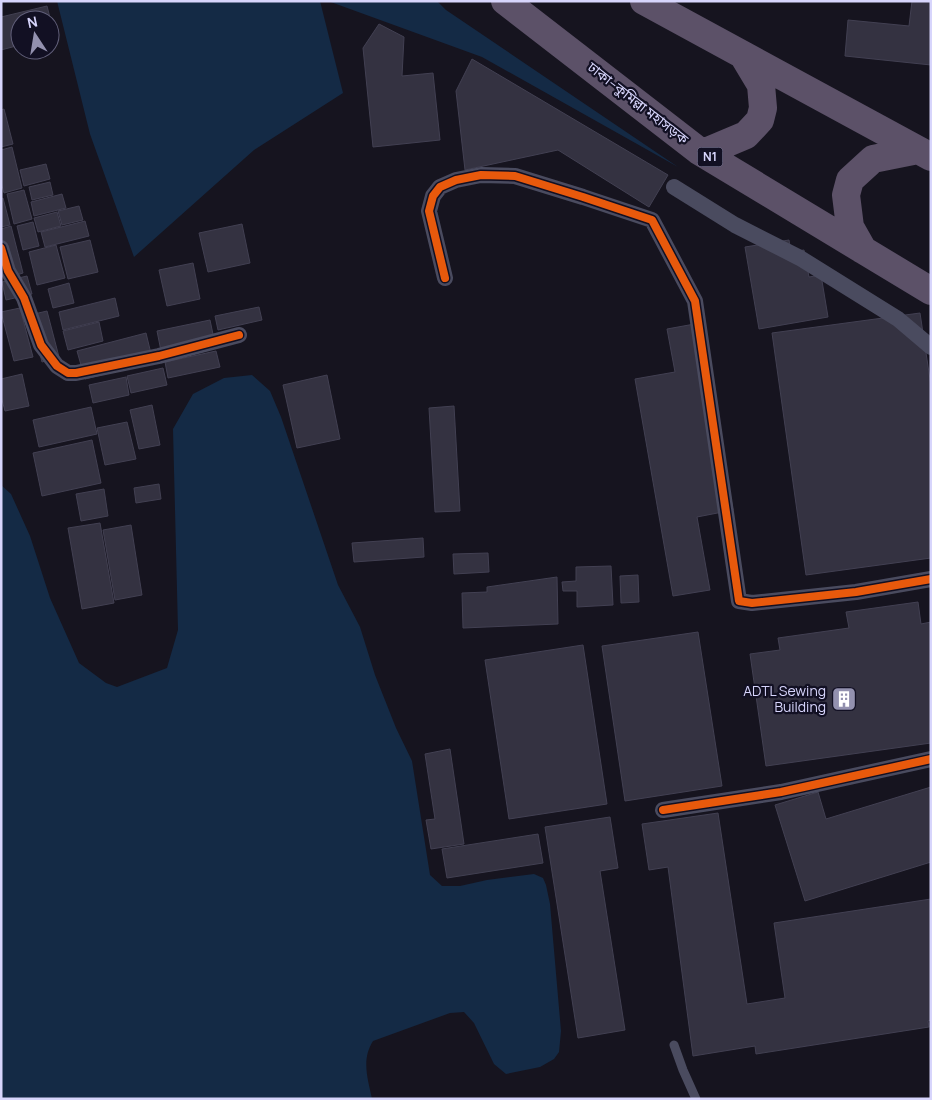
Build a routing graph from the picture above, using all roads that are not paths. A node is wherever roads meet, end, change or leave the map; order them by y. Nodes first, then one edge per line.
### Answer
1 (505, 1) edge
2 (644, 1) edge
3 (744, 55) junction
4 (699, 151) junction
5 (924, 153) edge
6 (674, 187) dead end
7 (1, 248) edge
8 (864, 250) junction
9 (445, 278) dead end
10 (931, 292) edge
11 (239, 335) dead end
12 (931, 347) edge
13 (931, 579) edge
14 (931, 760) edge
15 (664, 810) dead end
16 (674, 1045) dead end
17 (696, 1099) edge

1 - 4 highway, ঢাকা–কুমিল্লা মহাসড়ক / N1
2 - 3 highway
3 - 4 highway
3 - 5 highway
4 - 8 highway, ঢাকা–কুমিল্লা মহাসড়ক / N1
5 - 8 highway
6 - 12 street
7 - 11 street
8 - 10 highway, ঢাকা–কুমিল্লা মহাসড়ক / N1
9 - 13 street
14 - 15 street
16 - 17 lane

